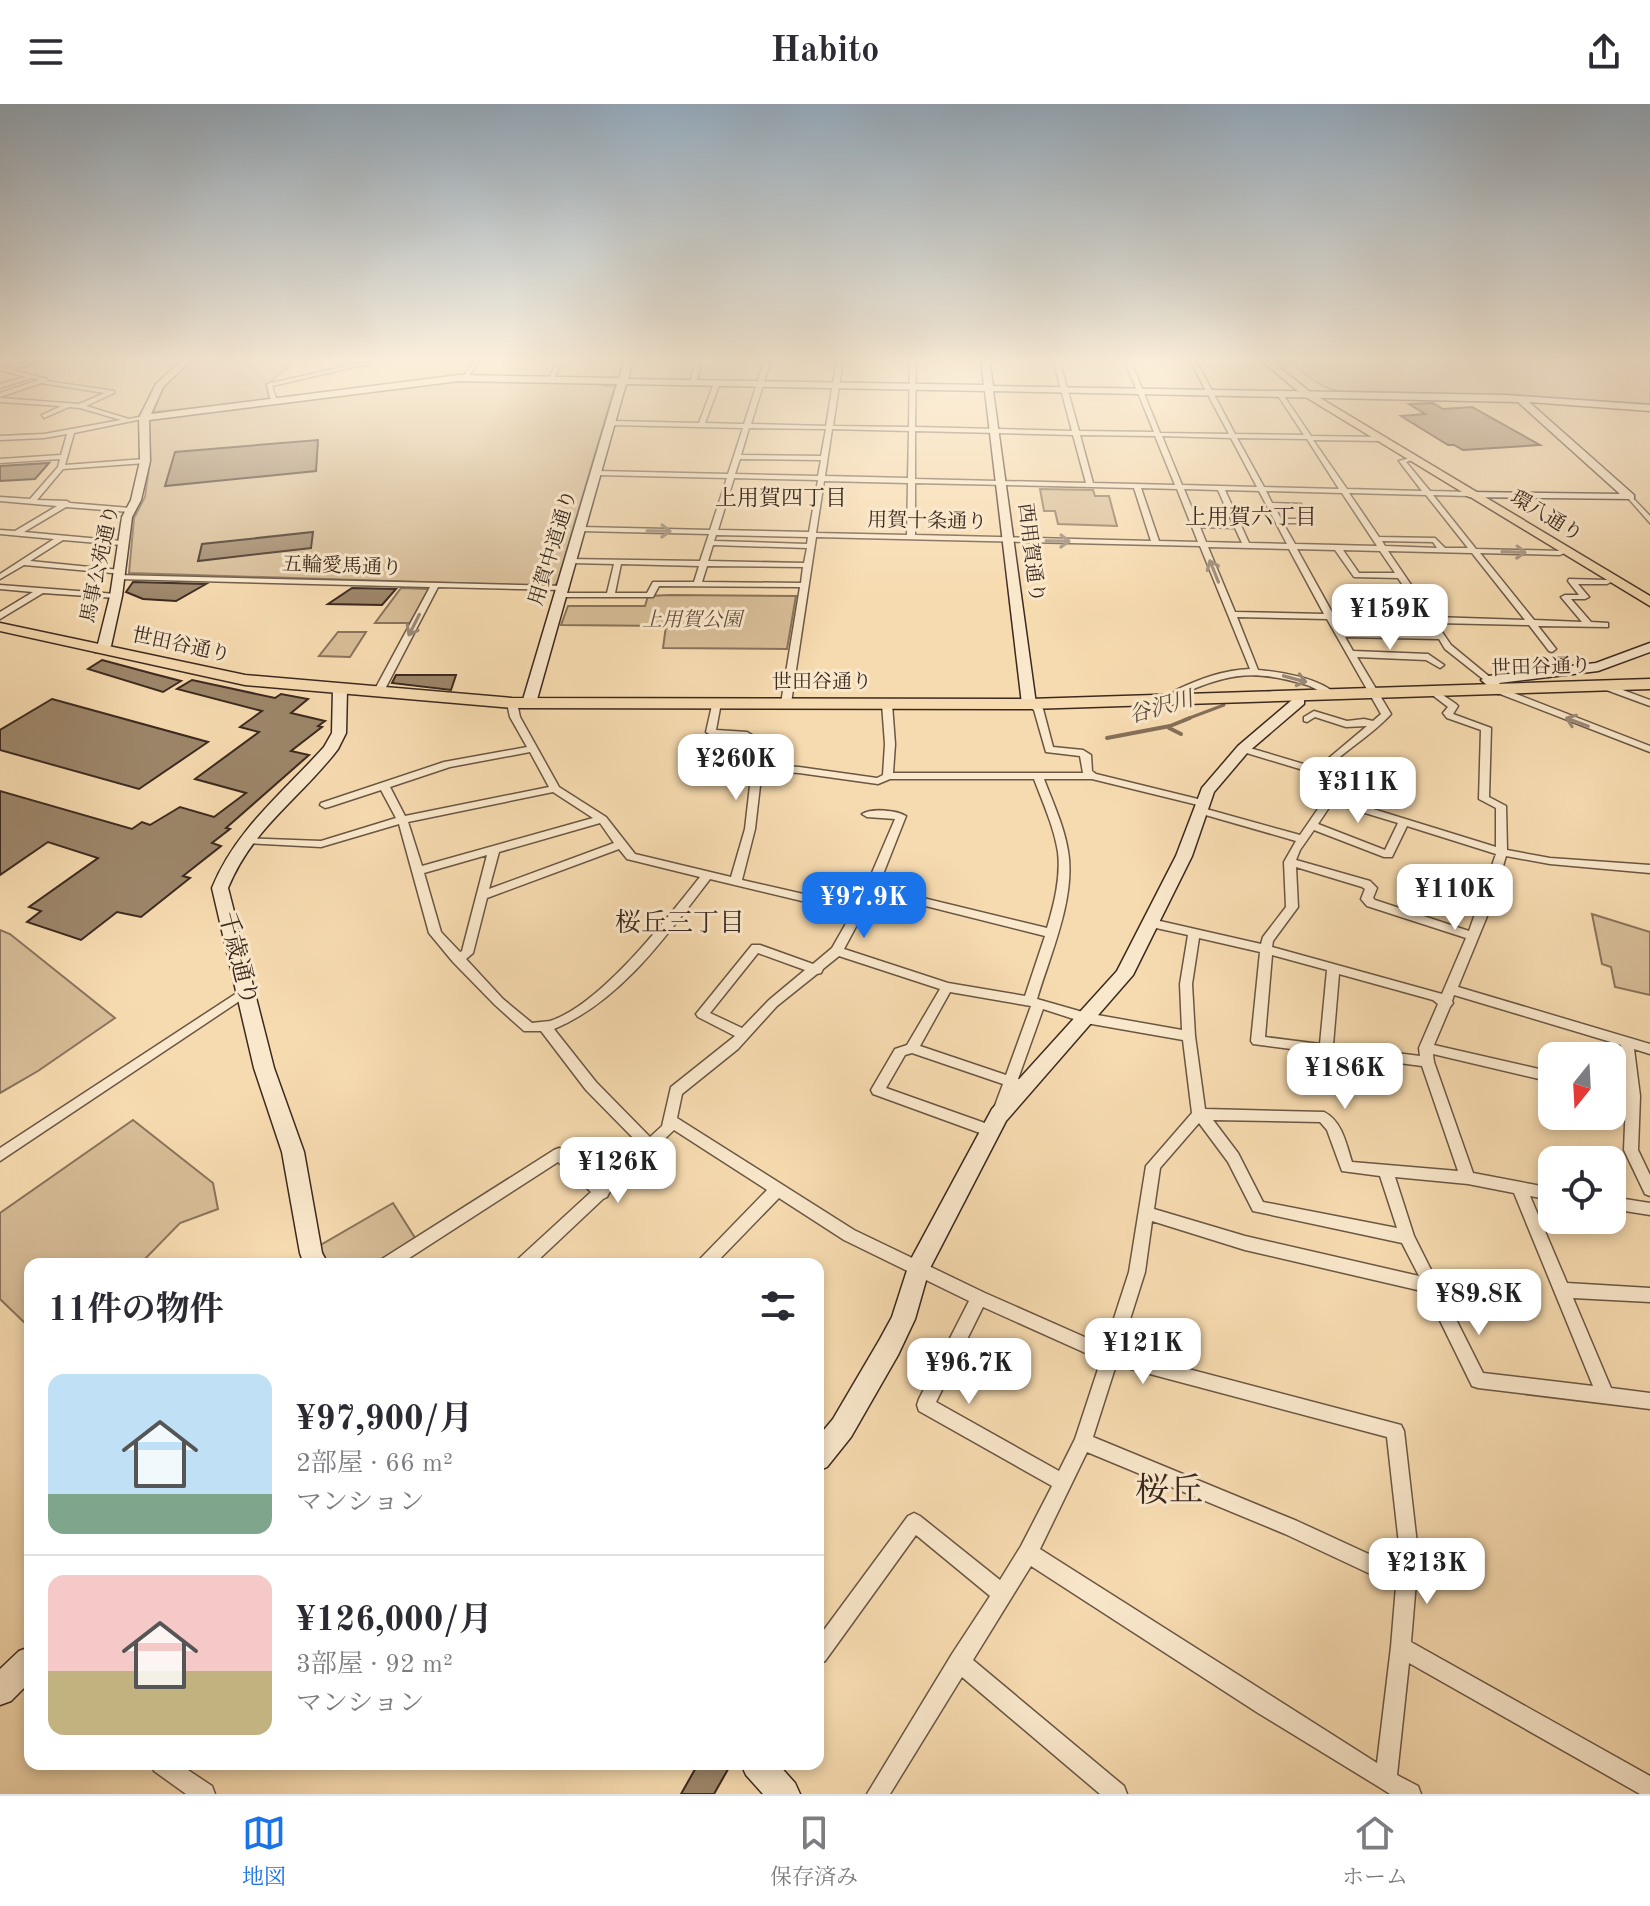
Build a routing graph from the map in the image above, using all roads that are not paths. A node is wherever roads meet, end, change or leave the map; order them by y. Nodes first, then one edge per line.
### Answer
1 (69, 438) edge
2 (144, 438) edge
3 (607, 438) edge
4 (744, 438) edge
5 (828, 438) edge
6 (912, 438) edge
7 (995, 438) edge
8 (1078, 438) edge
9 (1159, 438) edge
10 (1234, 438) edge
11 (1304, 438) edge
12 (1309, 438) junction
13 (1394, 438) edge
14 (1564, 438) edge
15 (1381, 439) joint
16 (62, 457) junction
17 (739, 457) junction
18 (825, 458) junction
19 (1412, 458) junction
20 (0, 461) edge
21 (145, 461) junction
22 (61, 467) junction
23 (597, 473) junction
24 (732, 477) junction
25 (821, 479) junction
26 (912, 480) junction
27 (1001, 483) junction
28 (1090, 484) junction
29 (1137, 486) junction
30 (1179, 487) junction
31 (1221, 488) junction
32 (1262, 489) junction
33 (1344, 490) junction
34 (1428, 492) junction
35 (1469, 494) junction
36 (1487, 494) junction
37 (1630, 497) junction
38 (0, 499) edge
39 (33, 500) junction
40 (67, 503) junction
41 (1271, 505) junction
42 (130, 510) junction
43 (1280, 521) junction
44 (1650, 521) edge
45 (1195, 525) junction
46 (1239, 526) junction
47 (581, 529) junction
48 (0, 532) edge
49 (715, 532) junction
50 (17, 533) junction
51 (1551, 533) junction
52 (1535, 534) junction
53 (812, 535) junction
54 (911, 537) junction
55 (62, 538) junction
56 (1376, 539) junction
57 (1008, 540) junction
58 (122, 543) junction
59 (710, 543) junction
60 (1156, 543) junction
61 (1203, 544) junction
62 (810, 546) junction
63 (1247, 546) junction
64 (1294, 547) junction
65 (1338, 548) junction
66 (1383, 549) junction
67 (1444, 551) junction
68 (1473, 551) junction
69 (1560, 553) junction
70 (571, 561) junction
71 (618, 562) junction
72 (663, 562) junction
73 (24, 563) junction
74 (704, 563) junction
75 (806, 565) junction
76 (120, 575) junction
77 (1401, 576) junction
78 (0, 577) edge
79 (1607, 582) junction
80 (656, 584) junction
81 (697, 584) junction
82 (435, 585) junction
83 (803, 585) junction
84 (0, 587) edge
85 (1650, 590) edge
86 (562, 591) junction
87 (39, 592) junction
88 (610, 595) junction
89 (116, 596) junction
90 (1650, 596) edge
91 (1650, 602) edge
92 (1650, 609) edge
93 (1232, 614) junction
94 (1330, 617) junction
95 (1431, 620) junction
96 (1531, 623) junction
97 (1589, 625) junction
98 (1605, 625) dead end
99 (2, 627) edge
100 (1339, 634) junction
101 (1442, 637) junction
102 (1650, 647) edge
103 (100, 649) junction
104 (1552, 649) dead end
105 (1350, 654) junction
106 (1440, 665) dead end
107 (1254, 669) junction
108 (1650, 684) edge
109 (1493, 685) junction
110 (1604, 686) junction
111 (340, 689) junction
112 (379, 691) junction
113 (1434, 692) junction
114 (1373, 694) junction
115 (1332, 695) junction
116 (1297, 696) junction
117 (1182, 699) junction
118 (512, 703) junction
119 (529, 703) junction
120 (716, 703) junction
121 (786, 703) junction
122 (1650, 703) edge
123 (887, 704) junction
124 (1029, 704) junction
125 (1307, 719) dead end
126 (1375, 725) junction
127 (532, 749) junction
128 (1243, 749) junction
129 (1650, 749) edge
130 (749, 767) junction
131 (1317, 771) junction
132 (888, 776) junction
133 (1092, 776) junction
134 (1039, 778) junction
135 (384, 786) junction
136 (555, 789) junction
137 (1329, 800) junction
138 (325, 805) dead end
139 (1200, 807) junction
140 (867, 814) dead end
141 (602, 819) junction
142 (402, 820) junction
143 (1403, 824) junction
144 (1312, 826) junction
145 (1302, 839) junction
146 (245, 840) junction
147 (621, 844) junction
148 (494, 850) junction
149 (1502, 852) junction
150 (1290, 862) junction
151 (1650, 869) edge
152 (418, 871) junction
153 (708, 874) junction
154 (736, 880) junction
155 (871, 889) junction
156 (482, 896) junction
157 (860, 911) junction
158 (1151, 923) junction
159 (1050, 933) junction
160 (1194, 934) junction
161 (1472, 936) junction
162 (1266, 949) junction
163 (837, 951) junction
164 (457, 959) junction
165 (1333, 967) junction
166 (817, 970) junction
167 (947, 987) junction
168 (246, 991) junction
169 (1449, 997) junction
170 (1034, 1003) junction
171 (1086, 1018) junction
172 (545, 1027) junction
173 (743, 1034) junction
174 (1189, 1036) junction
175 (1627, 1042) junction
176 (912, 1048) junction
177 (1326, 1049) junction
178 (1650, 1049) edge
179 (1427, 1055) junction
180 (1538, 1075) edge
181 (1018, 1083) junction
182 (1626, 1094) edge
183 (1633, 1096) junction
184 (1199, 1114) junction
185 (669, 1120) junction
186 (995, 1123) junction
187 (649, 1145) junction
188 (0, 1155) edge
189 (1385, 1170) junction
190 (1468, 1178) junction
191 (1520, 1189) junction
192 (777, 1190) junction
193 (1650, 1190) edge
194 (1538, 1192) edge
195 (602, 1193) junction
196 (1626, 1205) edge
197 (1650, 1209) edge
198 (1146, 1213) junction
199 (1407, 1237) junction
200 (313, 1258) edge
201 (396, 1258) edge
202 (530, 1258) edge
203 (711, 1258) edge
204 (918, 1268) junction
205 (1431, 1286) junction
206 (1562, 1290) junction
207 (1650, 1295) edge
208 (979, 1298) junction
209 (1111, 1356) junction
210 (1606, 1396) junction
211 (1650, 1401) edge
212 (1083, 1442) junction
213 (824, 1450) edge
214 (1062, 1482) junction
215 (1028, 1553) junction
216 (1407, 1582) junction
217 (1002, 1594) junction
218 (824, 1646) edge
219 (1401, 1647) junction
220 (959, 1661) junction
221 (24, 1668) edge
222 (0, 1690) edge
223 (170, 1770) edge
224 (762, 1770) edge
225 (1386, 1780) junction
226 (1650, 1788) edge
227 (780, 1792) edge
228 (204, 1794) edge
229 (878, 1794) edge
230 (1116, 1794) edge
231 (1410, 1794) edge

1 - 16 street
2 - 21 street, 馬事公苑通り
3 - 23 street, 用賀中道通り
4 - 17 street
5 - 18 street
6 - 26 street
7 - 27 street, 西用賀通り
8 - 28 street
9 - 30 street
10 - 32 street
11 - 12 street
12 - 15 street
12 - 33 street
13 - 36 main road, 環八通り
14 - 37 street
15 - 19 main road, 環八通り
16 - 20 street
16 - 22 street
17 - 18 street
17 - 24 street
18 - 25 street
19 - 34 street
19 - 35 main road, 環八通り
21 - 22 street
21 - 42 street, 馬事公苑通り
22 - 39 street
23 - 24 street
23 - 47 street, 用賀中道通り
24 - 25 street
24 - 49 street
25 - 26 street
25 - 53 street
26 - 27 street
26 - 54 street
27 - 28 street
27 - 57 street, 西用賀通り
28 - 29 street
29 - 30 street
29 - 60 street
30 - 31 street
30 - 45 street
31 - 32 street
31 - 46 street
32 - 33 street
32 - 41 street
33 - 34 street
33 - 56 street
34 - 35 street
34 - 68 street
35 - 36 street
35 - 52 main road, 環八通り
36 - 37 street
36 - 51 main road, 環八通り
37 - 44 street
38 - 39 street
39 - 40 street
40 - 42 street
40 - 50 street
41 - 43 street
41 - 43 street
42 - 58 street, 馬事公苑通り
43 - 64 street
45 - 46 street
45 - 61 street
46 - 63 street
47 -> 49 street, 用賀十条通り
47 - 70 street, 用賀中道通り
48 - 50 street
49 - 53 street, 用賀十条通り
49 - 59 street
50 - 55 street
51 - 85 main road
51 - 90 main road, 環八通り
52 - 69 main road
52 - 91 main road, 環八通り
53 - 54 street, 用賀十条通り
53 - 62 street
54 - 57 street, 用賀十条通り
55 - 58 street
55 - 73 street
56 - 66 street
56 - 67 street
57 -> 60 street, 用賀十条通り
57 - 124 street, 西用賀通り
58 - 76 street, 馬事公苑通り
59 - 62 street
59 - 74 street
60 - 61 street, 用賀十条通り
61 - 63 street, 用賀十条通り
93 -> 61 street
62 - 75 street
63 - 64 street, 用賀十条通り
64 - 65 street, 用賀十条通り
64 - 94 street
65 - 66 street, 用賀十条通り
65 - 77 street
66 - 67 street, 用賀十条通り
66 - 77 street
67 - 68 street, 用賀十条通り
68 -> 69 street, 用賀十条通り
68 - 96 street
69 - 79 main road
70 - 71 street
70 - 86 street, 用賀中道通り
71 - 72 street
71 - 88 street
72 - 74 street
72 - 80 street
73 - 76 street, 五輪愛馬通り
73 - 78 street
74 - 75 street
74 - 81 street
75 - 83 street
76 - 82 street, 五輪愛馬通り
76 - 89 street, 馬事公苑通り
77 - 95 street
79 - 92 main road
79 - 97 street
80 - 81 street
80 - 88 street, 五輪愛馬通り
81 - 83 street
82 - 86 street, 五輪愛馬通り
82 -> 112 street
83 - 121 street
84 - 87 street
86 - 88 street, 五輪愛馬通り
86 - 119 street, 用賀中道通り
87 - 89 street
87 - 99 street
89 - 103 street, 馬事公苑通り
93 - 94 street
93 - 107 street
94 - 95 street
94 - 100 street
95 - 96 street
95 - 101 street
96 - 97 street
96 - 104 street
97 - 98 street
99 - 103 main road, 世田谷通り
100 - 101 street
100 - 105 street
101 - 109 street
102 - 109 street
103 - 111 main road, 世田谷通り
105 - 106 street
105 - 114 street
107 -> 115 street
107 - 117 street
108 - 110 main road, 世田谷通り
109 - 110 main road, 世田谷通り
109 - 113 main road, 世田谷通り
129 -> 109 street
110 - 122 street
111 - 112 main road, 世田谷通り
111 - 146 street, 千歳通り
112 - 118 main road, 世田谷通り
113 - 114 main road, 世田谷通り
113 - 149 street
114 - 115 main road, 世田谷通り
114 - 126 street
115 - 116 main road, 世田谷通り
116 - 117 main road, 世田谷通り
116 - 128 street
117 - 124 main road, 世田谷通り
118 - 119 main road, 世田谷通り
118 - 127 street
119 - 120 main road, 世田谷通り
120 - 121 main road, 世田谷通り
120 - 130 street
121 - 123 main road, 世田谷通り
123 - 124 main road, 世田谷通り
123 - 132 street
124 - 133 street
125 - 126 street
126 - 131 street
127 - 135 street
127 - 136 street
128 - 131 street
128 - 139 street
130 - 132 street
130 - 154 street
131 - 137 street
132 - 134 street
133 - 134 street
133 - 139 street
134 - 159 street
135 - 138 street
135 - 142 street
136 - 141 street
136 - 142 street
137 - 143 street
137 - 144 street
139 - 145 street
139 - 158 street
140 - 155 street
141 - 147 street
141 - 148 street
142 - 146 street
142 - 152 street
143 - 144 street
143 - 149 street
144 - 145 street
145 - 150 street
146 - 168 street, 千歳通り
147 - 153 street
147 - 156 street
148 - 152 street
148 - 156 street
149 - 151 street
149 - 161 street
150 - 161 street
150 - 162 street
152 - 164 street
153 - 154 street
153 - 172 street
154 - 157 street
155 - 157 street
155 - 159 street
156 - 164 street
157 - 163 street
158 - 160 street
158 - 171 street
159 - 170 street
160 - 162 street
160 - 174 street
161 - 169 street
162 - 165 street
162 - 177 street
163 - 166 street
163 - 167 street
164 - 172 street
165 - 169 street
165 - 177 street
166 - 173 street
166 - 173 street
167 - 170 street
167 - 176 street
168 - 188 street
168 - 200 street, 千歳通り
169 - 175 street
169 - 179 street
170 - 171 street
170 - 181 street
171 - 174 street
171 - 181 street
172 - 187 street
173 - 185 street
174 - 184 street
175 - 178 street
175 - 183 street
176 - 181 street
176 - 186 street
177 - 179 street
179 - 180 street
179 - 190 street
181 - 186 street
182 - 183 street
183 - 193 street
184 - 189 street
184 - 198 street
184 - 199 street
185 - 187 street
185 - 192 street
186 - 204 street
187 - 195 street
189 - 190 street
189 - 199 street
190 - 191 street
191 - 194 street
191 - 206 street
192 - 203 street
192 - 204 street
195 - 201 street
195 - 202 street
196 - 197 street
198 - 205 street
198 - 209 street
199 - 205 street
204 - 208 street
204 - 213 street
205 - 210 street
206 - 207 street
206 - 210 street
208 - 209 street
208 - 214 street
209 - 212 street
209 - 216 street
210 - 211 street
212 - 214 street
212 - 216 street
214 - 215 street
215 - 217 street
215 - 225 street
216 - 219 street
217 - 218 street
217 - 220 street
219 - 225 street
219 - 226 street
220 - 229 street
220 - 230 street
221 - 222 street
223 - 228 street
224 - 227 street
225 - 231 street

